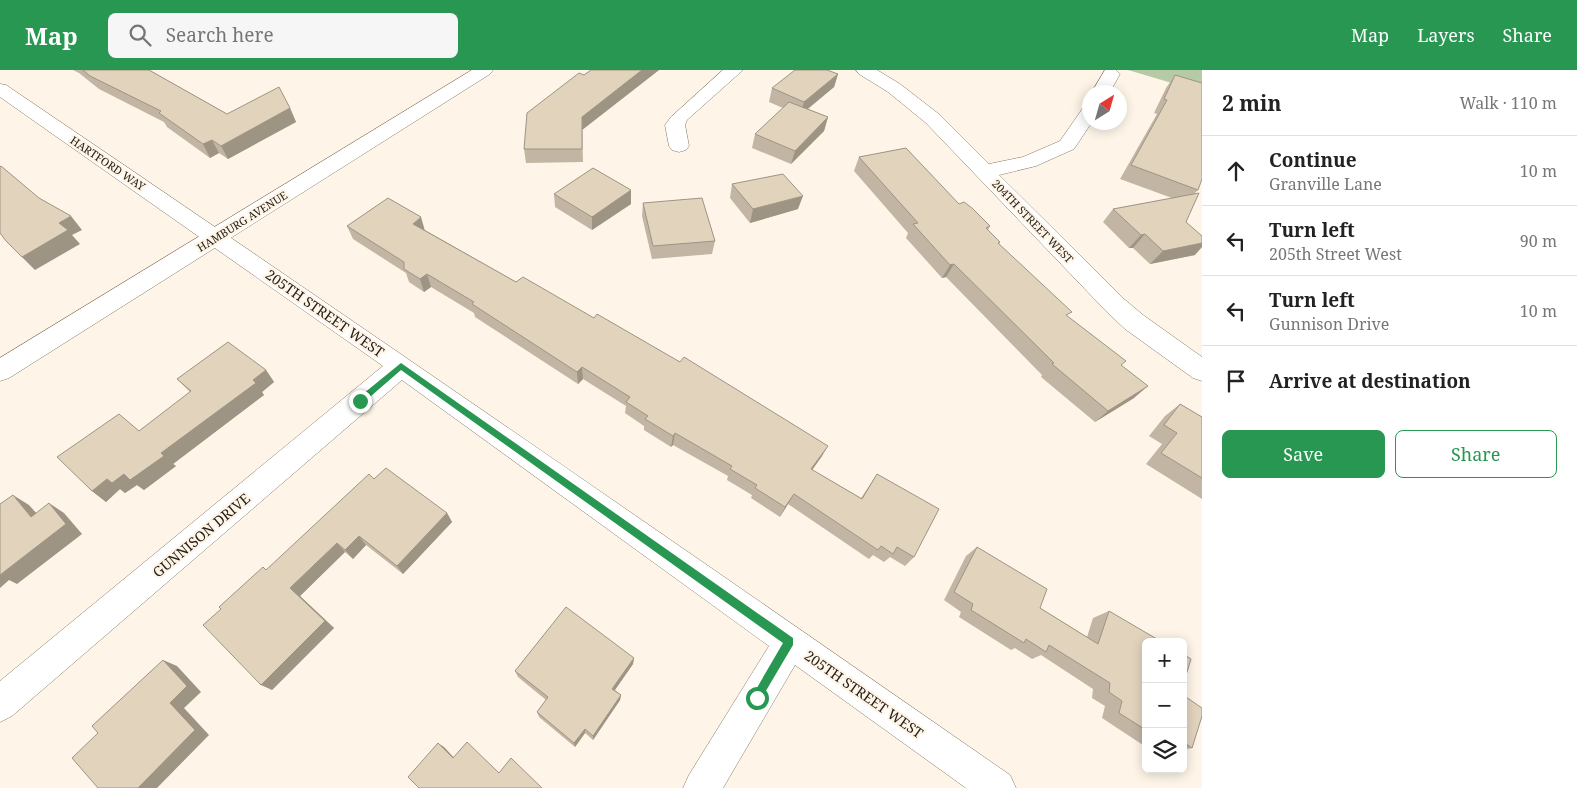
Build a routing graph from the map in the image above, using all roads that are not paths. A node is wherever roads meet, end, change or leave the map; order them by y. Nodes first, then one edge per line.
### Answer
1 (484, 70) edge
2 (734, 70) edge
3 (865, 70) edge
4 (1111, 74) dead end
5 (1105, 85) edge
6 (0, 89) edge
7 (1082, 123) edge
8 (679, 146) dead end
9 (986, 171) junction
10 (216, 236) junction
11 (401, 366) junction
12 (0, 371) edge
13 (1202, 371) edge
14 (790, 642) junction
15 (0, 704) edge
16 (702, 788) edge
17 (997, 788) edge

1 - 10 street, HAMBURG AVENUE
2 - 8 street
3 - 9 street, 204TH STREET WEST
4 - 5 street
6 - 10 street, HARTFORD WAY
7 - 9 street
9 - 13 street, 204TH STREET WEST
10 - 11 street, 205TH STREET WEST
10 - 12 street, HAMBURG AVENUE
11 - 14 street, 205TH STREET WEST
11 - 15 street, GUNNISON DRIVE
14 - 16 street
14 - 17 street, 205TH STREET WEST

